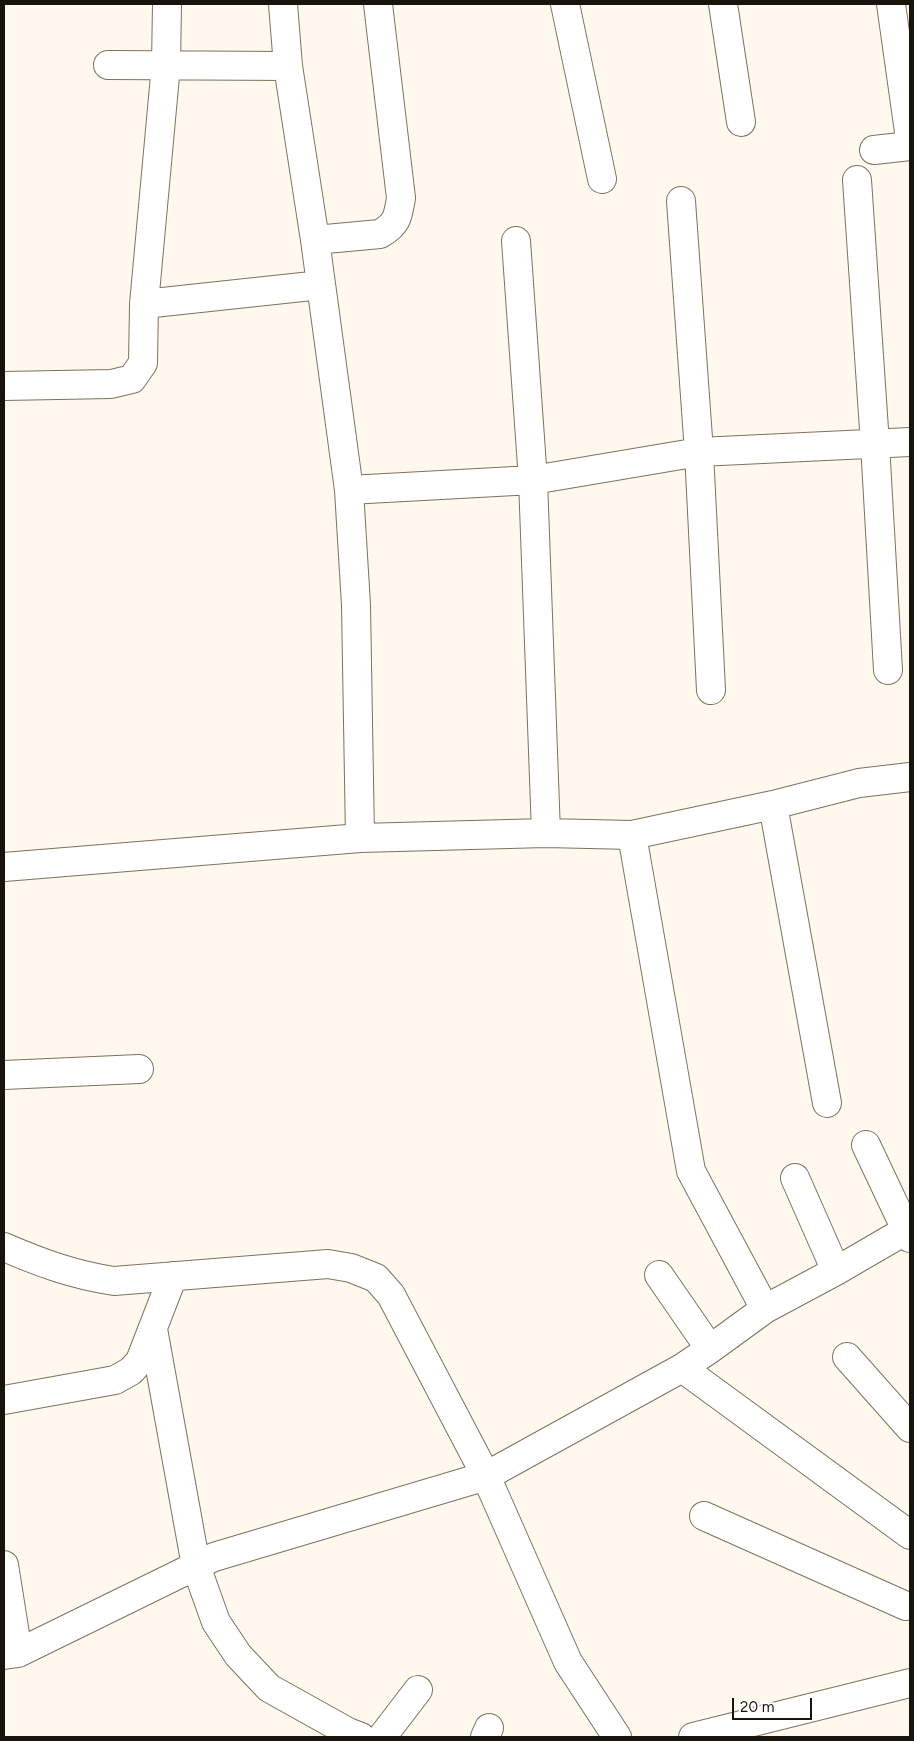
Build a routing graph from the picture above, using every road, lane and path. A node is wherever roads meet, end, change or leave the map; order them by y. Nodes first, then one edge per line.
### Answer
1 (167, 4) edge
2 (283, 4) edge
3 (378, 4) edge
4 (565, 4) edge
5 (724, 4) edge
6 (892, 4) edge
7 (166, 65) junction
8 (108, 66) dead end
9 (288, 66) junction
10 (908, 104) edge
11 (741, 122) dead end
12 (910, 139) edge
13 (910, 146) edge
14 (874, 150) dead end
15 (602, 179) dead end
16 (858, 180) dead end
17 (681, 201) dead end
18 (315, 240) junction
19 (516, 241) dead end
20 (321, 285) junction
21 (144, 304) junction
22 (4, 386) edge
23 (910, 442) edge
24 (876, 444) junction
25 (699, 452) junction
26 (533, 480) junction
27 (349, 490) junction
28 (888, 670) dead end
29 (711, 690) dead end
30 (910, 777) edge
31 (773, 805) junction
32 (546, 833) junction
33 (632, 835) junction
34 (360, 838) junction
35 (4, 867) edge
36 (139, 1069) dead end
37 (4, 1075) edge
38 (827, 1103) dead end
39 (866, 1145) dead end
40 (795, 1178) dead end
41 (909, 1232) edge
42 (4, 1247) edge
43 (836, 1271) junction
44 (659, 1275) dead end
45 (173, 1276) junction
46 (765, 1309) junction
47 (153, 1329) junction
48 (710, 1350) junction
49 (847, 1357) dead end
50 (682, 1368) junction
51 (4, 1400) edge
52 (910, 1428) edge
53 (486, 1476) junction
54 (704, 1516) dead end
55 (910, 1535) edge
56 (4, 1565) edge
57 (196, 1566) junction
58 (909, 1604) edge
59 (11, 1654) edge
60 (910, 1684) edge
61 (418, 1690) dead end
62 (361, 1737) edge
63 (382, 1737) edge
64 (617, 1737) edge
65 (693, 1737) edge

1 - 7 street
2 - 9 street
3 - 18 street
4 - 15 street
5 - 11 street
6 - 10 street
7 - 8 street
7 - 9 street
7 - 21 street
9 - 18 street
10 - 12 street
13 - 14 street
16 - 24 street
17 - 25 street
18 - 20 street
19 - 26 street
20 - 21 street
20 - 27 street
21 - 22 street
23 - 24 street
24 - 25 street
24 - 28 street
25 - 26 street
25 - 29 street
26 - 27 street
26 - 32 street
27 - 34 street
30 - 31 street
31 - 33 street
31 - 38 street
32 - 33 street
32 - 34 street
33 - 46 street
34 - 35 street
36 - 37 street
39 - 41 street
40 - 43 street
41 - 43 street
42 - 45 street
43 - 46 street
44 - 48 street
45 - 47 street
45 - 53 street
46 - 48 street
47 - 51 street
47 - 57 street
48 - 50 street
49 - 52 street
50 - 53 street
50 - 55 street
53 - 57 street
53 - 64 street
54 - 58 street
56 - 59 street
57 - 59 street
57 - 62 street
60 - 65 street
61 - 63 street

